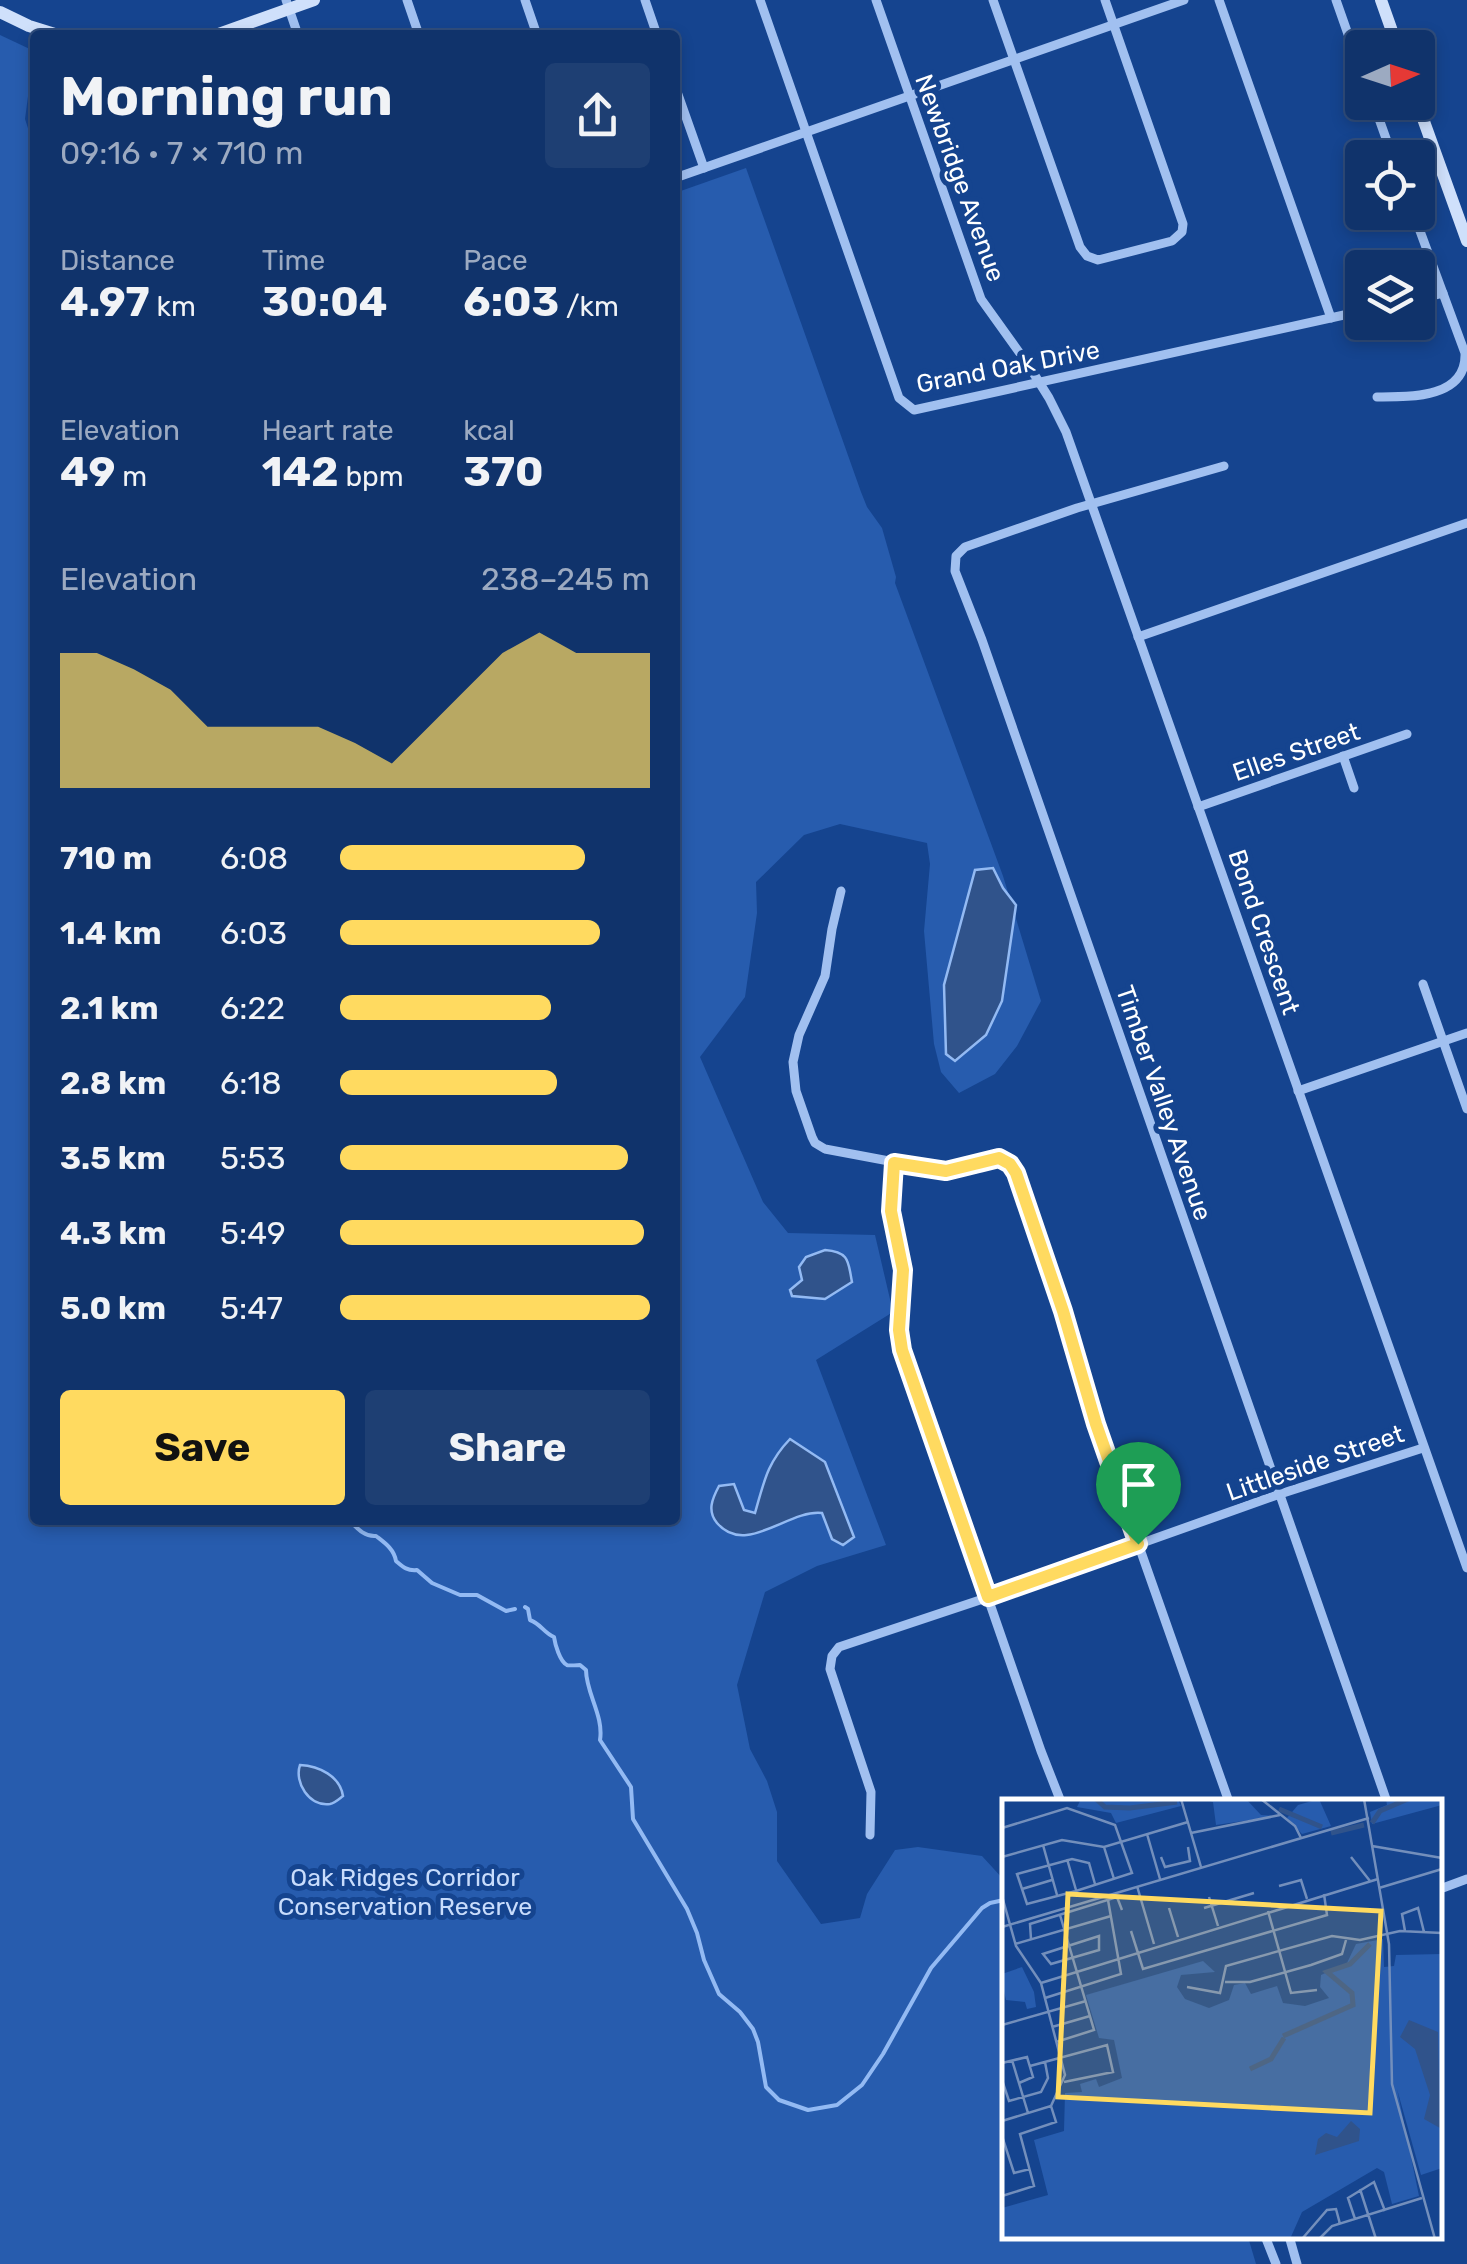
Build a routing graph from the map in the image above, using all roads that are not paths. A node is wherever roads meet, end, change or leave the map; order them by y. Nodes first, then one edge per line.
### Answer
1 (314, 0) edge
2 (407, 0) edge
3 (525, 0) edge
4 (645, 0) edge
5 (760, 0) edge
6 (876, 0) edge
7 (993, 0) edge
8 (1105, 0) edge
9 (1184, 0) edge
10 (1220, 0) edge
11 (1336, 0) edge
12 (1380, 0) edge
13 (287, 5) edge
14 (0, 12) edge
15 (1114, 24) junction
16 (42, 30) edge
17 (228, 30) edge
18 (296, 30) edge
19 (417, 30) edge
20 (535, 30) edge
21 (655, 30) edge
22 (1347, 30) edge
23 (1391, 30) edge
24 (1014, 60) junction
25 (909, 96) junction
26 (680, 100) edge
27 (1423, 120) edge
28 (807, 132) junction
29 (704, 168) junction
30 (680, 176) edge
31 (1420, 230) edge
32 (1467, 241) edge
33 (1443, 294) junction
34 (1435, 296) edge
35 (1345, 315) edge
36 (1331, 318) junction
37 (1040, 383) junction
38 (1376, 397) dead end
39 (1224, 466) dead end
40 (1092, 504) junction
41 (1467, 524) edge
42 (1138, 637) junction
43 (1407, 734) dead end
44 (1343, 756) junction
45 (1354, 788) dead end
46 (1198, 807) junction
47 (841, 890) dead end
48 (1423, 984) dead end
49 (1467, 1033) edge
50 (1443, 1042) junction
51 (1298, 1092) junction
52 (1467, 1109) edge
53 (894, 1163) junction
54 (1423, 1448) junction
55 (1280, 1494) junction
56 (1138, 1544) junction
57 (1467, 1568) edge
58 (988, 1597) junction
59 (1060, 1799) edge
60 (1228, 1799) edge
61 (1386, 1799) edge
62 (870, 1836) dead end
63 (1467, 1879) edge
64 (1442, 1888) edge
65 (1290, 2239) edge
66 (1267, 2241) edge
67 (1276, 2264) edge
68 (1297, 2264) edge

1 - 13 main road
2 - 19 street
3 - 20 street
4 - 21 street
5 - 28 street, Grand Oak Drive
6 - 25 street, Newbridge Avenue
7 - 24 street
8 - 15 street
9 - 15 street
10 - 36 street
11 - 22 street
12 - 23 main road
13 - 17 main road
13 - 18 street
14 - 16 main road
15 - 24 street
15 - 24 street
24 - 25 street
25 - 28 street
25 - 37 street, Newbridge Avenue
26 - 29 street
27 - 32 main road
28 - 29 street
28 - 37 street, Grand Oak Drive
29 - 30 street
31 - 33 street
33 - 34 street
33 - 38 street
35 - 36 street, Grand Oak Drive
36 - 37 street, Grand Oak Drive
37 - 40 street, Newbridge Avenue
39 - 40 street
40 - 42 street, Newbridge Avenue
40 - 55 street, Timber Valley Avenue
41 - 42 street
42 - 46 street, Bond Crescent
43 - 44 street, Elles Street
44 - 45 street
44 - 46 street, Elles Street
46 - 51 street, Bond Crescent
47 - 53 street
48 - 50 street
49 - 50 street
50 - 51 street
50 - 52 street
51 - 54 street, Bond Crescent
53 - 56 street
53 - 58 street
54 - 55 street, Littleside Street
54 - 57 street, Bond Crescent
55 - 56 street, Littleside Street
55 - 61 street, Timber Valley Avenue
56 - 58 street, Littleside Street
56 - 60 street
58 - 59 street
58 - 62 street, Littleside Street
63 - 64 street
65 - 68 street
66 - 67 street

